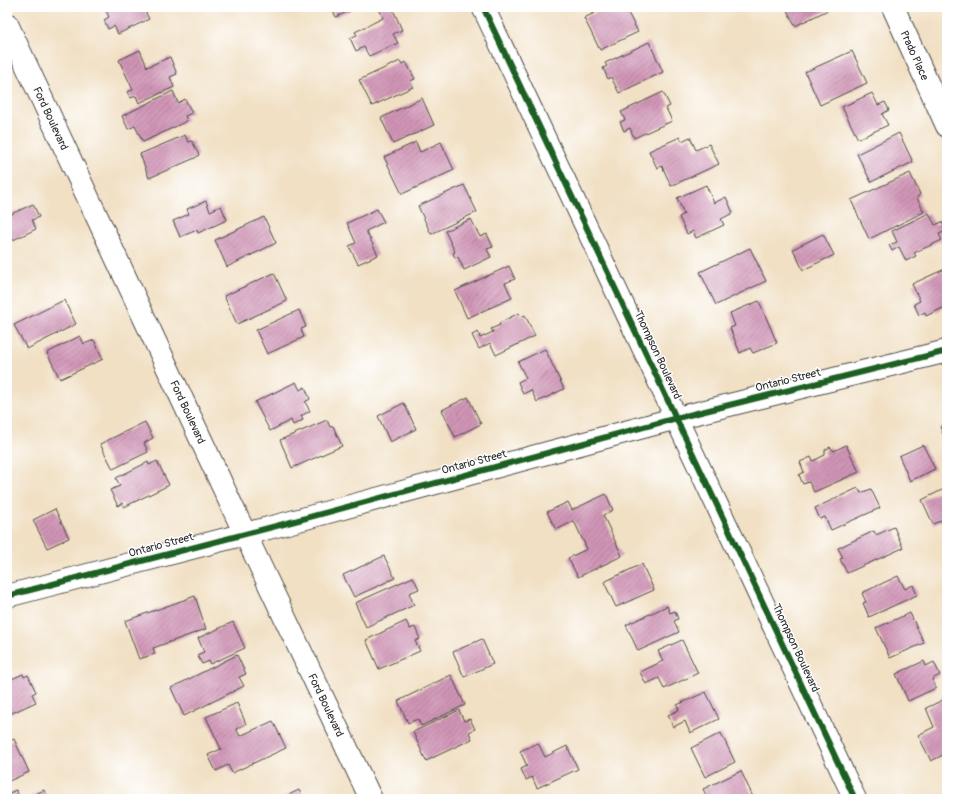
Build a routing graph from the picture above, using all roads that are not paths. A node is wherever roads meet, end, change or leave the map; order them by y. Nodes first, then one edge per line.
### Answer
1 (483, 7) edge
2 (893, 7) edge
3 (7, 24) edge
4 (947, 126) edge
5 (947, 351) edge
6 (677, 418) junction
7 (245, 534) junction
8 (7, 596) edge
9 (371, 799) edge
10 (855, 799) edge

1 - 6 street, Thompson Boulevard
2 - 4 street, Prado Place
3 - 7 street, Ford Boulevard
5 - 6 street, Ontario Street
6 - 7 street, Ontario Street
6 - 10 street, Thompson Boulevard
7 - 8 street, Ontario Street
7 - 9 street, Ford Boulevard

